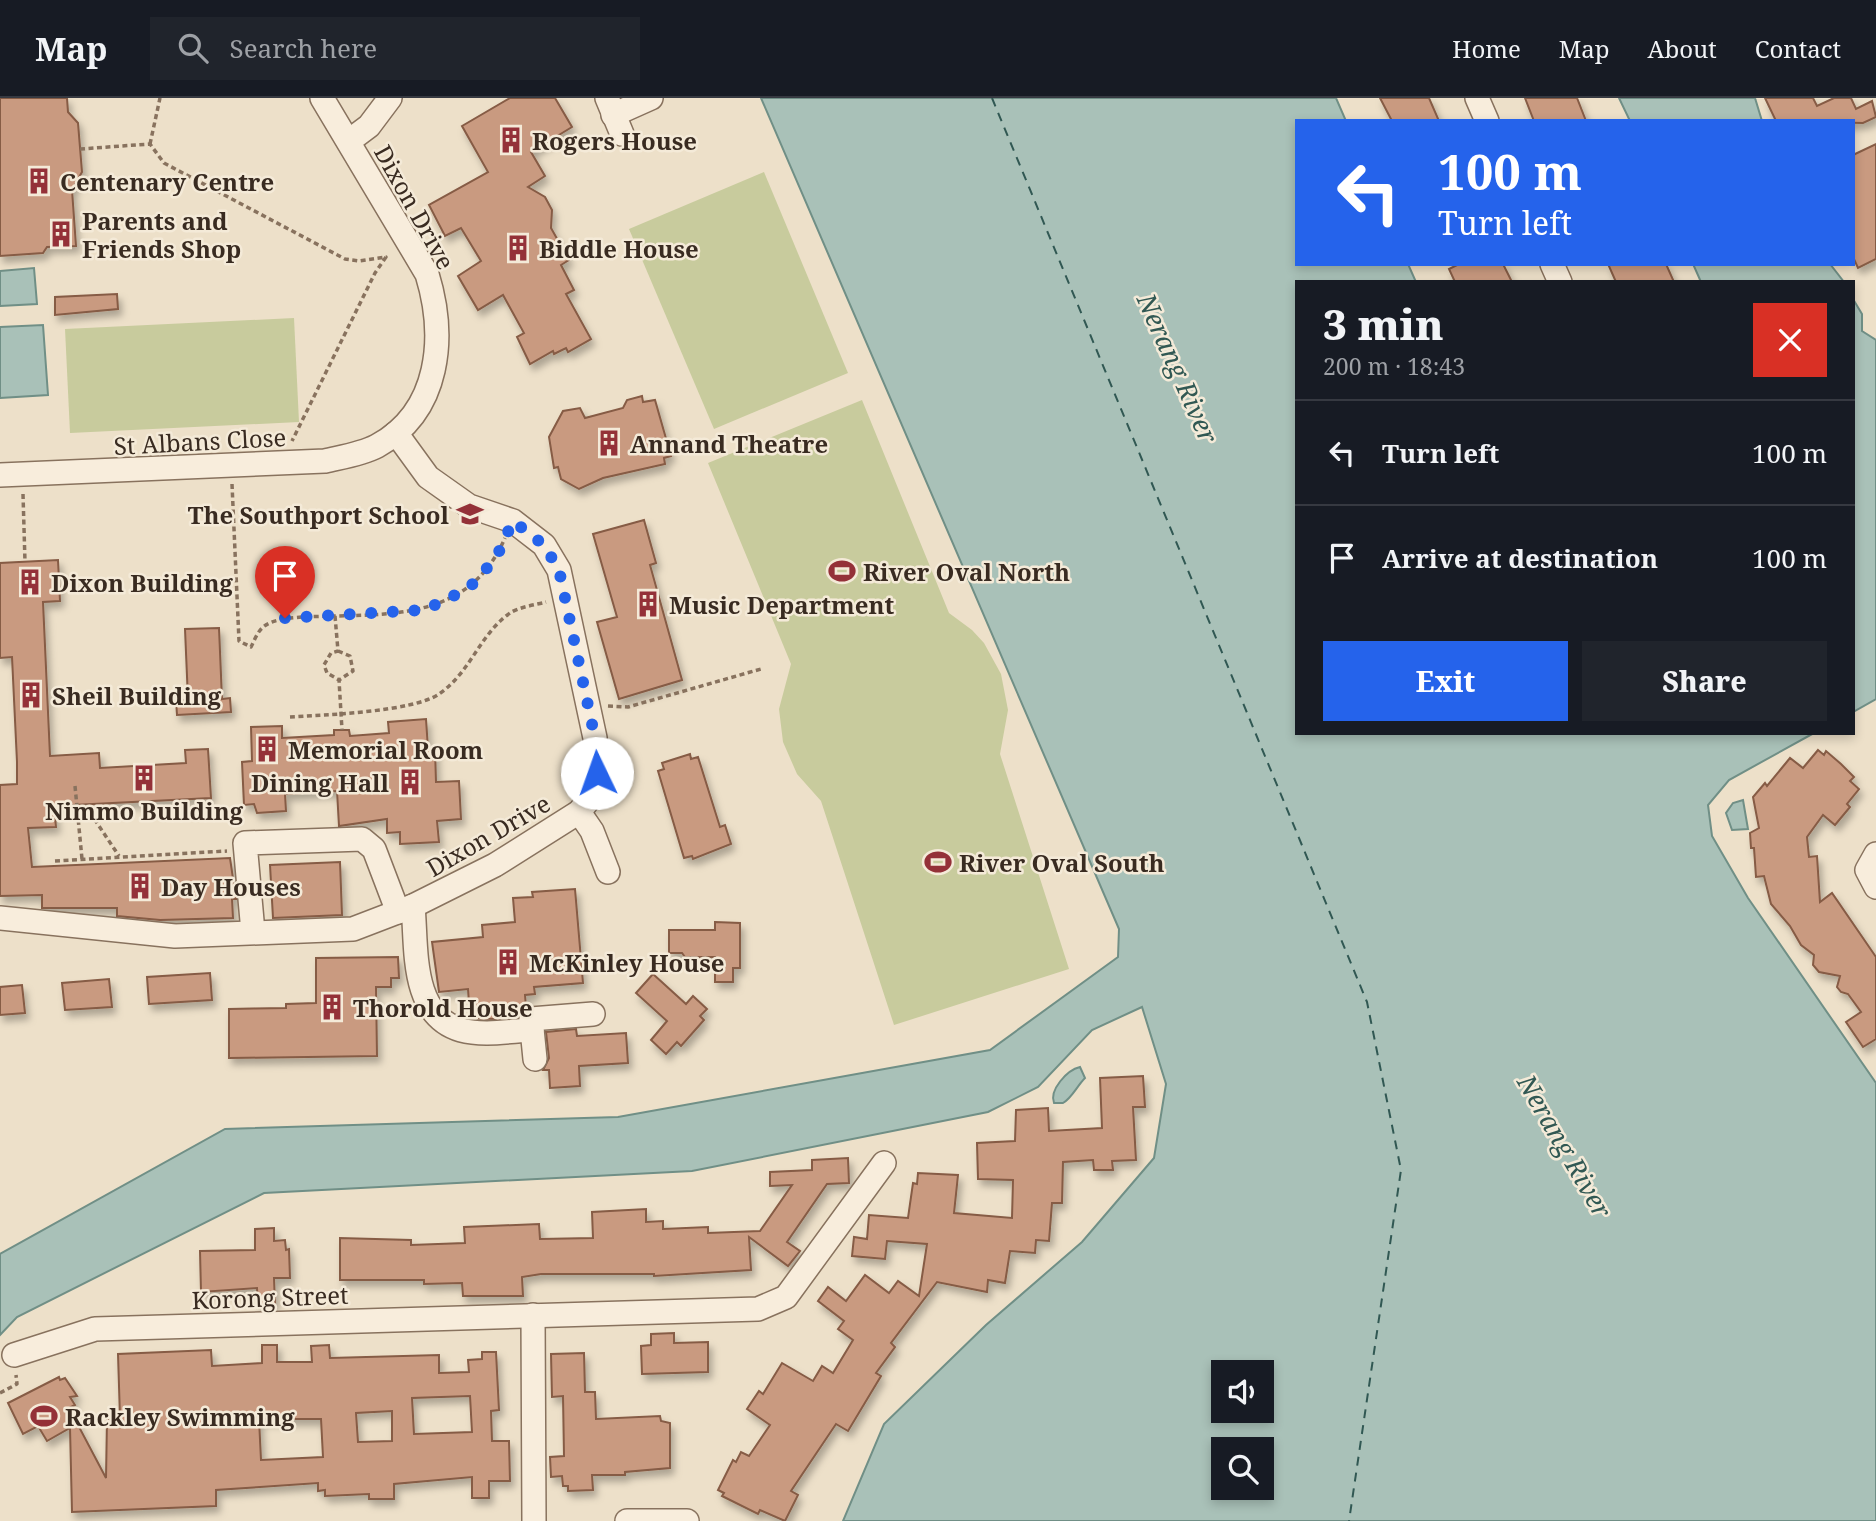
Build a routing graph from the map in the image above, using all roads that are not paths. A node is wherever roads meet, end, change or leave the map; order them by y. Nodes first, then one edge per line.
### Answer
1 (322, 98) edge
2 (390, 98) edge
3 (651, 98) edge
4 (1477, 98) edge
5 (614, 116) edge
6 (1486, 119) edge
7 (349, 141) junction
8 (396, 433) junction
9 (11, 475) edge
10 (579, 812) junction
11 (1876, 854) edge
12 (608, 872) dead end
13 (1876, 887) edge
14 (406, 909) junction
15 (0, 918) edge
16 (253, 932) junction
17 (593, 1014) dead end
18 (532, 1030) junction
19 (536, 1059) dead end
20 (884, 1163) dead end
21 (533, 1315) junction
22 (14, 1355) road end
23 (534, 1521) edge
24 (627, 1521) edge
25 (687, 1521) edge

1 - 7 street, Dixon Drive
2 - 7 street
3 - 5 street
4 - 6 street
7 - 8 street, Dixon Drive
8 - 9 street, St Albans Close
8 - 10 street, Dixon Drive
10 - 12 street
10 - 14 street, Dixon Drive
11 - 13 street
14 - 16 street, Dixon Drive
14 - 16 street
14 - 18 street
15 - 16 street, Dixon Drive
17 - 18 street
18 - 19 street
20 - 21 street, Korong Street
21 - 22 street, Korong Street
21 - 23 street
24 - 25 street

